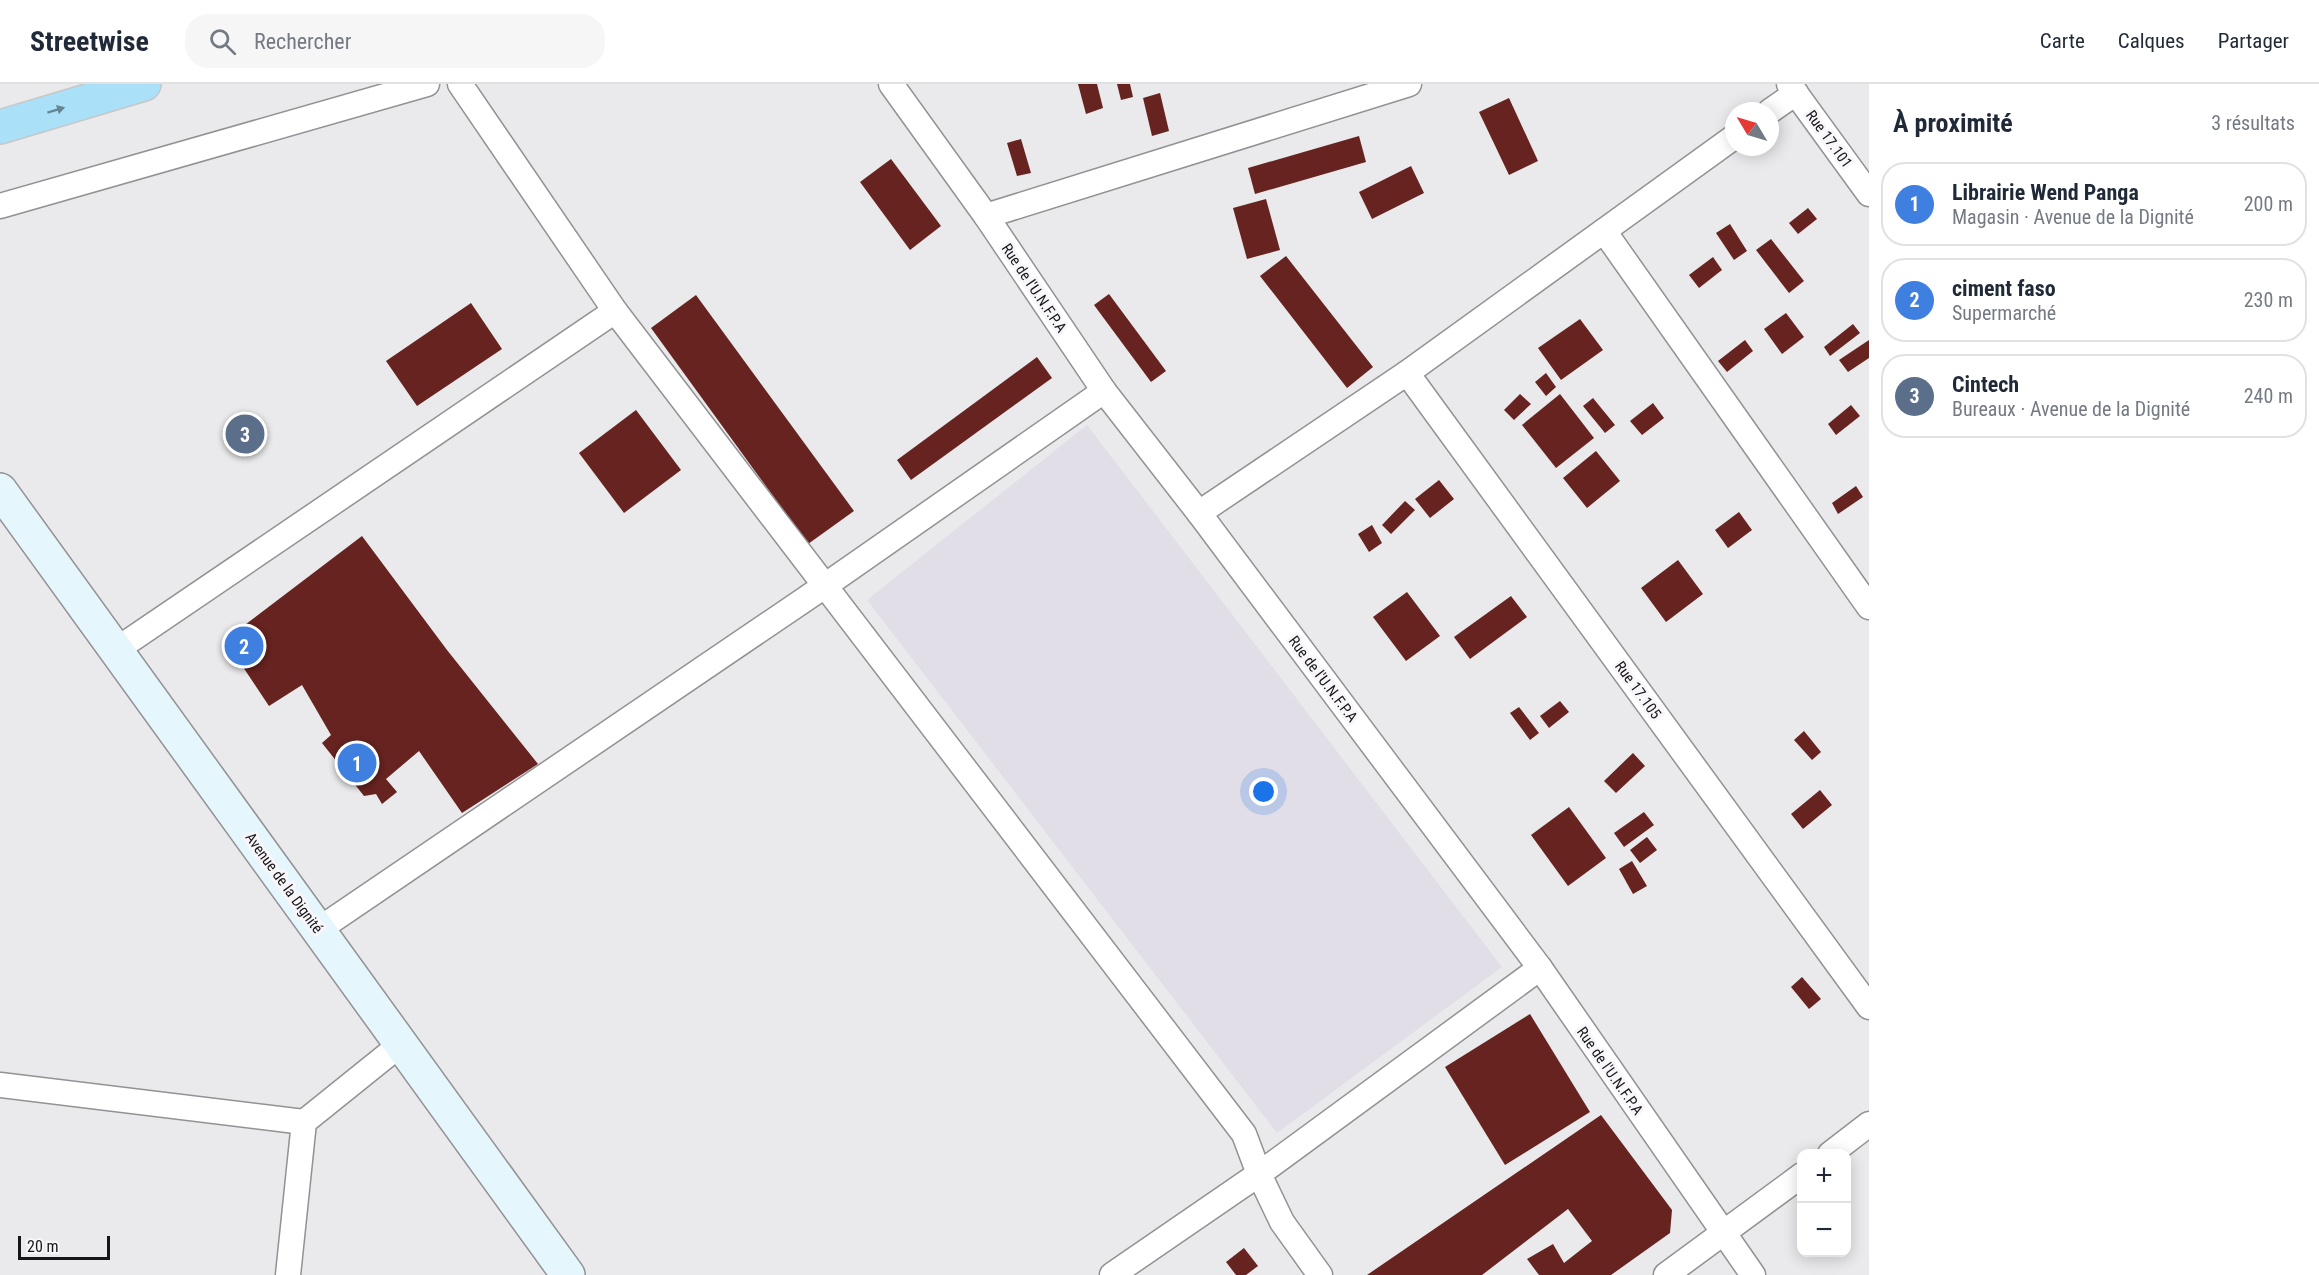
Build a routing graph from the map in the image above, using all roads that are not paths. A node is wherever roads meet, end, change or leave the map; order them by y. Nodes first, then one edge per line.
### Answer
1 (144, 84) edge
2 (427, 84) edge
3 (460, 84) edge
4 (891, 84) edge
5 (1409, 84) edge
6 (1793, 88) edge
7 (1779, 102) edge
8 (0, 127) edge
9 (1725, 144) edge
10 (1869, 194) edge
11 (0, 206) edge
12 (986, 216) junction
13 (1604, 231) junction
14 (615, 311) junction
15 (1407, 373) junction
16 (1104, 391) junction
17 (0, 490) edge
18 (1199, 513) junction
19 (826, 585) junction
20 (1869, 607) edge
21 (116, 650) junction
22 (318, 930) junction
23 (1539, 968) junction
24 (1869, 1007) edge
25 (401, 1044) junction
26 (0, 1085) edge
27 (304, 1122) junction
28 (1869, 1124) edge
29 (1836, 1149) edge
30 (1259, 1174) junction
31 (1797, 1179) edge
32 (1723, 1235) junction
33 (288, 1275) edge
34 (568, 1275) edge
35 (1112, 1275) edge
36 (1320, 1275) edge
37 (1666, 1275) edge
38 (1752, 1275) edge

8 -> 1 highway
2 - 11 street
3 - 14 street
4 - 12 street, Rue de l'U.N.F.P.A
5 - 12 street
6 - 7 street
6 - 10 street, Rue 17.101
9 - 13 street
12 - 16 street, Rue de l'U.N.F.P.A
13 - 15 street
13 - 20 street
14 - 19 street
14 - 21 street
15 - 18 street
15 - 24 street, Rue 17.105
16 - 18 street, Rue de l'U.N.F.P.A
16 - 19 street
17 - 21 street, Avenue de la Dignité
18 - 23 street, Rue de l'U.N.F.P.A
19 - 22 street
19 - 30 street
21 - 22 street, Avenue de la Dignité
22 - 25 street, Avenue de la Dignité
23 - 30 street
23 - 32 street, Rue de l'U.N.F.P.A
25 - 27 street
25 - 34 street, Avenue de la Dignité
26 - 27 street
27 - 33 street
28 - 29 street
30 - 35 street
30 - 36 street
31 - 32 street
32 - 37 street
32 - 38 street, Rue de l'U.N.F.P.A

